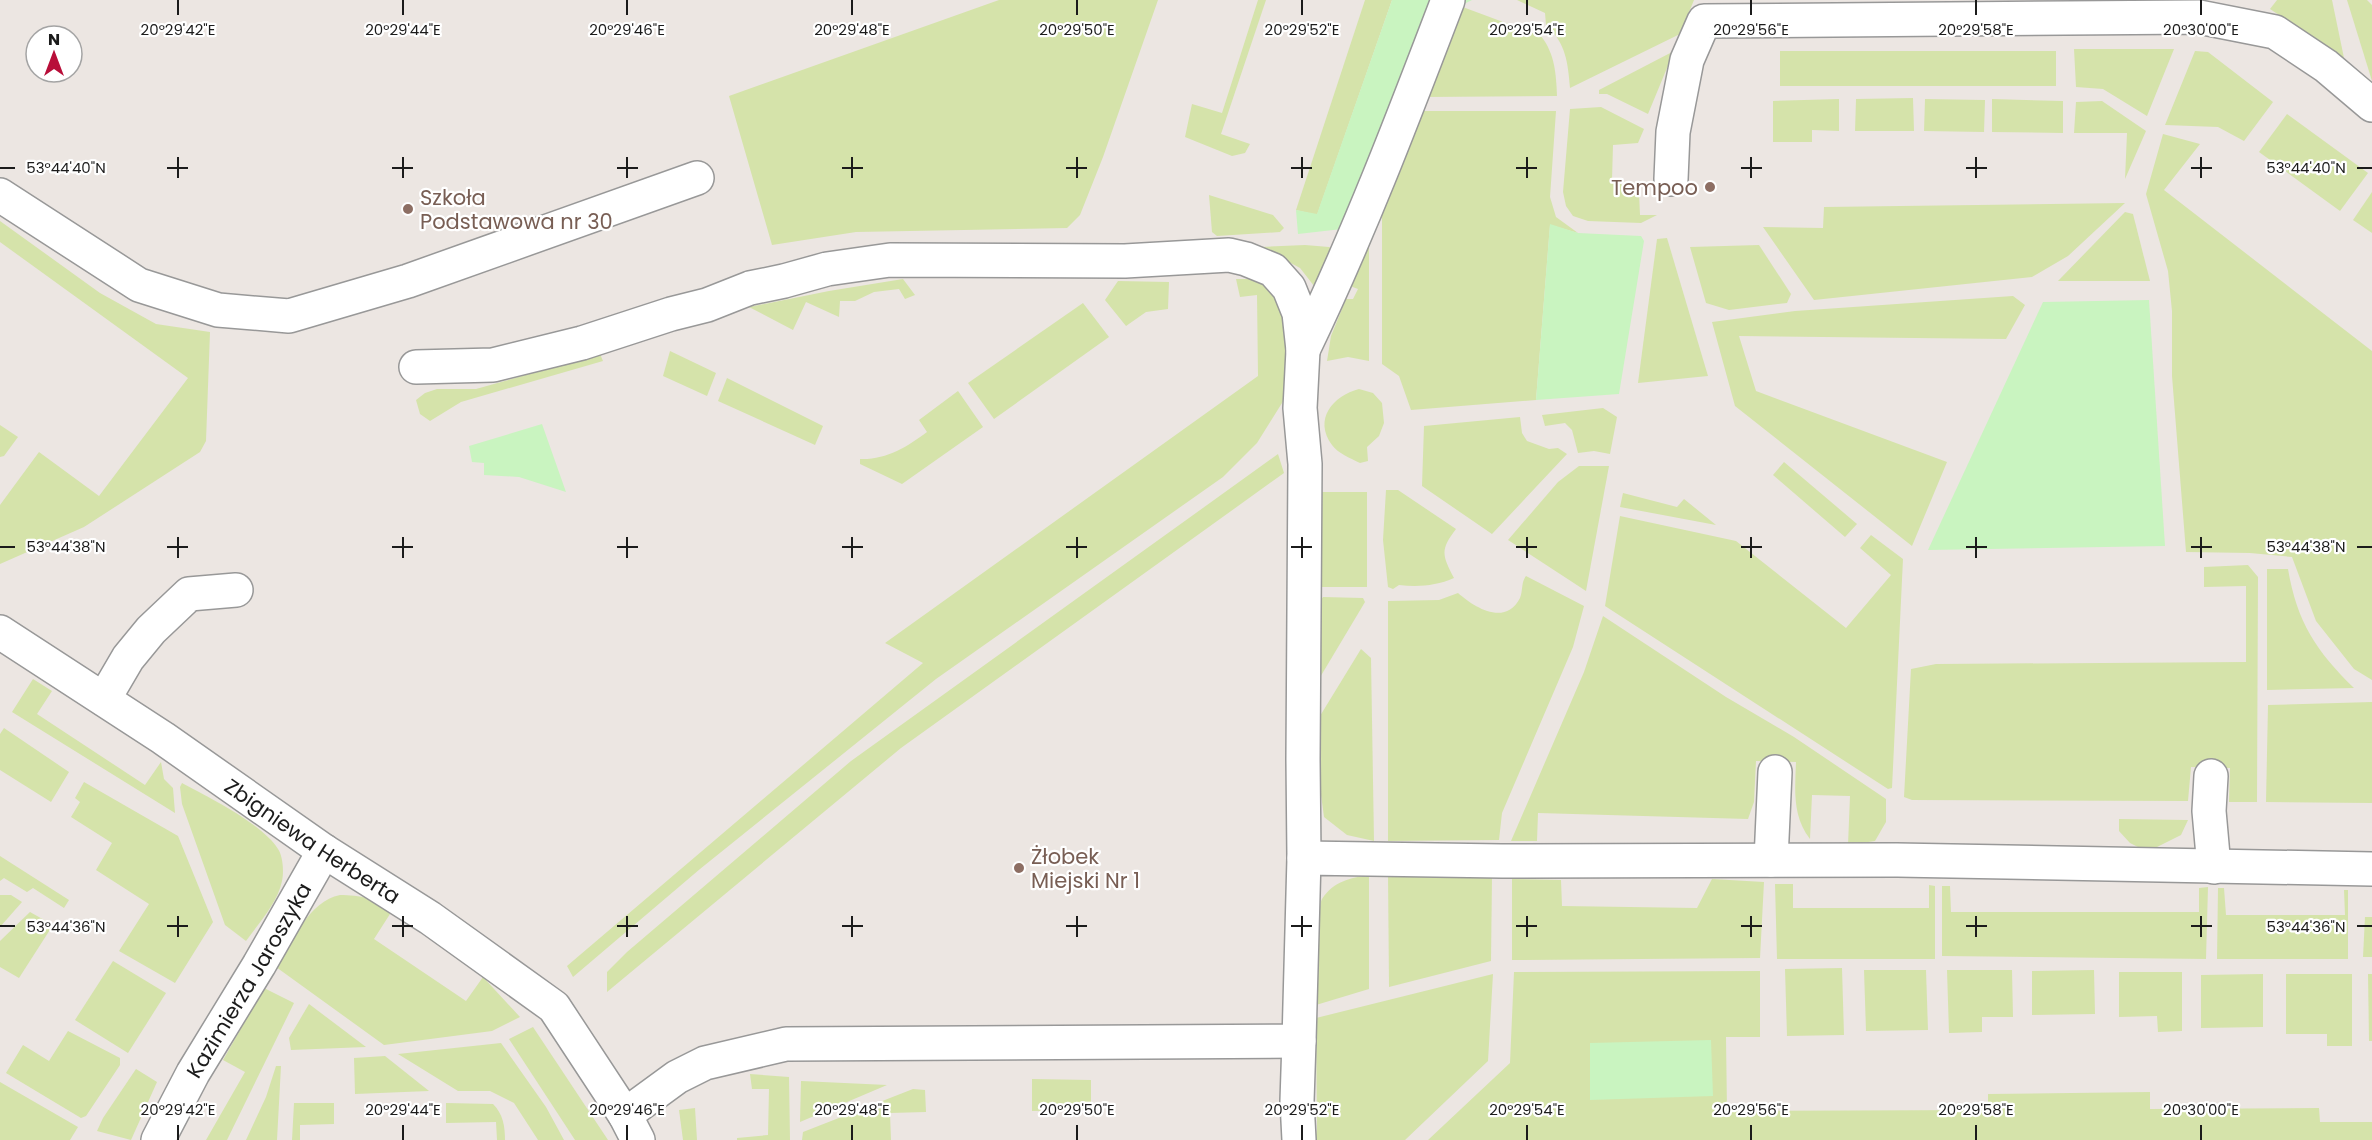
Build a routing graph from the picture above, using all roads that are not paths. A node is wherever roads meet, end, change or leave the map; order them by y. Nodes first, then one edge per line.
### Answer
1 (1448, 0) edge
2 (2242, 12) edge
3 (2372, 105) edge
4 (697, 178) dead end
5 (1671, 179) dead end
6 (0, 195) edge
7 (1303, 350) junction
8 (416, 368) dead end
9 (236, 590) dead end
10 (0, 632) edge
11 (104, 699) junction
12 (1774, 772) dead end
13 (2211, 776) dead end
14 (324, 851) junction
15 (1304, 858) junction
16 (1771, 860) junction
17 (2214, 867) junction
18 (2372, 869) edge
19 (1299, 1041) junction
20 (631, 1127) edge
21 (158, 1140) edge
22 (1299, 1140) edge

1 - 7 street
2 - 3 street
2 - 5 street
4 - 6 street
7 - 8 street
7 - 15 street
9 - 11 street
10 - 11 street, Zbigniewa Herberta
11 - 14 street, Zbigniewa Herberta
12 - 16 street
13 - 17 street
14 - 20 street, Zbigniewa Herberta
14 - 21 street, Kazimierza Jaroszyka
15 - 16 street
15 - 19 street
16 - 17 street
17 - 18 street
19 - 20 street
19 - 22 street

